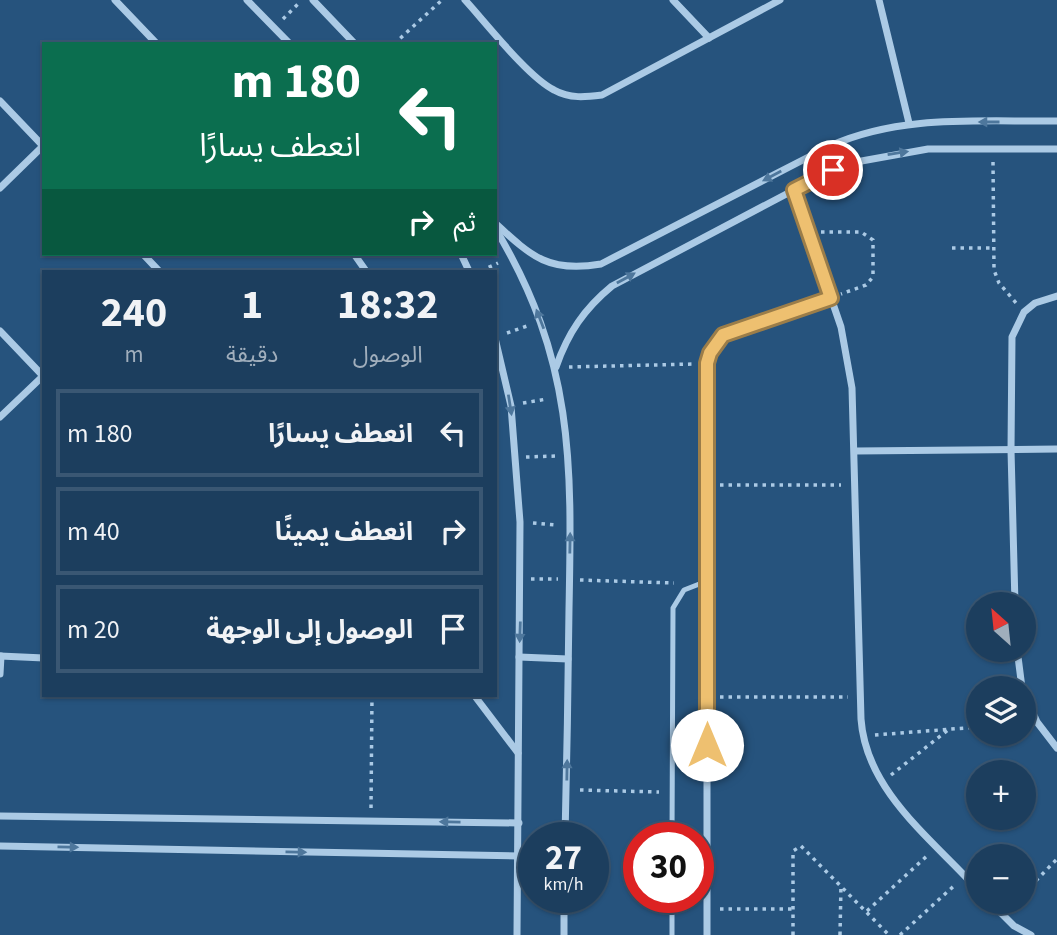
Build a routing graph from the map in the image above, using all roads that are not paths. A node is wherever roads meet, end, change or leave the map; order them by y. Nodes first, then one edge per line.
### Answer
1 (115, 0) edge
2 (247, 0) edge
3 (313, 0) edge
4 (465, 0) edge
5 (673, 0) edge
6 (780, 0) edge
7 (879, 0) edge
8 (709, 38) junction
9 (155, 42) edge
10 (288, 42) edge
11 (353, 42) edge
12 (0, 101) edge
13 (1057, 121) edge
14 (909, 124) junction
15 (42, 145) edge
16 (42, 147) edge
17 (1057, 149) edge
18 (0, 188) edge
19 (794, 190) junction
20 (497, 225) edge
21 (497, 231) edge
22 (145, 256) edge
23 (158, 270) edge
24 (1057, 296) edge
25 (831, 298) junction
26 (0, 331) edge
27 (497, 346) edge
28 (556, 368) junction
29 (42, 376) edge
30 (42, 378) edge
31 (0, 417) edge
32 (1057, 449) edge
33 (1011, 450) junction
34 (856, 451) junction
35 (707, 581) junction
36 (1015, 592) edge
37 (1, 656) edge
38 (519, 657) junction
39 (42, 658) edge
40 (568, 659) junction
41 (0, 674) edge
42 (475, 697) edge
43 (1036, 720) edge
44 (1057, 748) edge
45 (518, 754) junction
46 (0, 816) edge
47 (519, 822) edge
48 (565, 822) edge
49 (672, 822) edge
50 (518, 823) edge
51 (0, 846) edge
52 (518, 856) edge
53 (966, 877) edge
54 (518, 896) edge
55 (564, 913) edge
56 (672, 913) edge
57 (1002, 914) edge
58 (517, 935) edge
59 (564, 935) edge
60 (672, 935) edge
61 (707, 935) edge
62 (1031, 935) edge

1 - 9 street
2 - 10 street
3 - 11 street
4 - 8 street
5 - 8 street
6 - 8 street
7 - 14 street
12 - 15 street
13 -> 14 street
14 -> 20 street
16 - 18 street
19 -> 17 street
19 - 25 street
28 -> 19 street
28 -> 21 street
22 - 23 street
24 - 33 street
25 - 34 street
25 - 35 street
26 - 29 street
27 -> 38 street
40 -> 28 street
30 - 31 street
32 - 33 street
33 - 34 street
33 - 36 street
34 - 53 street
35 - 49 lane
35 - 61 street
37 - 39 street
37 - 41 street
38 - 40 street
38 - 45 street
48 -> 40 street
42 - 45 street
43 - 44 street
45 - 47 street
50 -> 46 street
51 -> 52 street
54 - 58 street
55 - 59 street
56 - 60 lane
57 - 62 street

